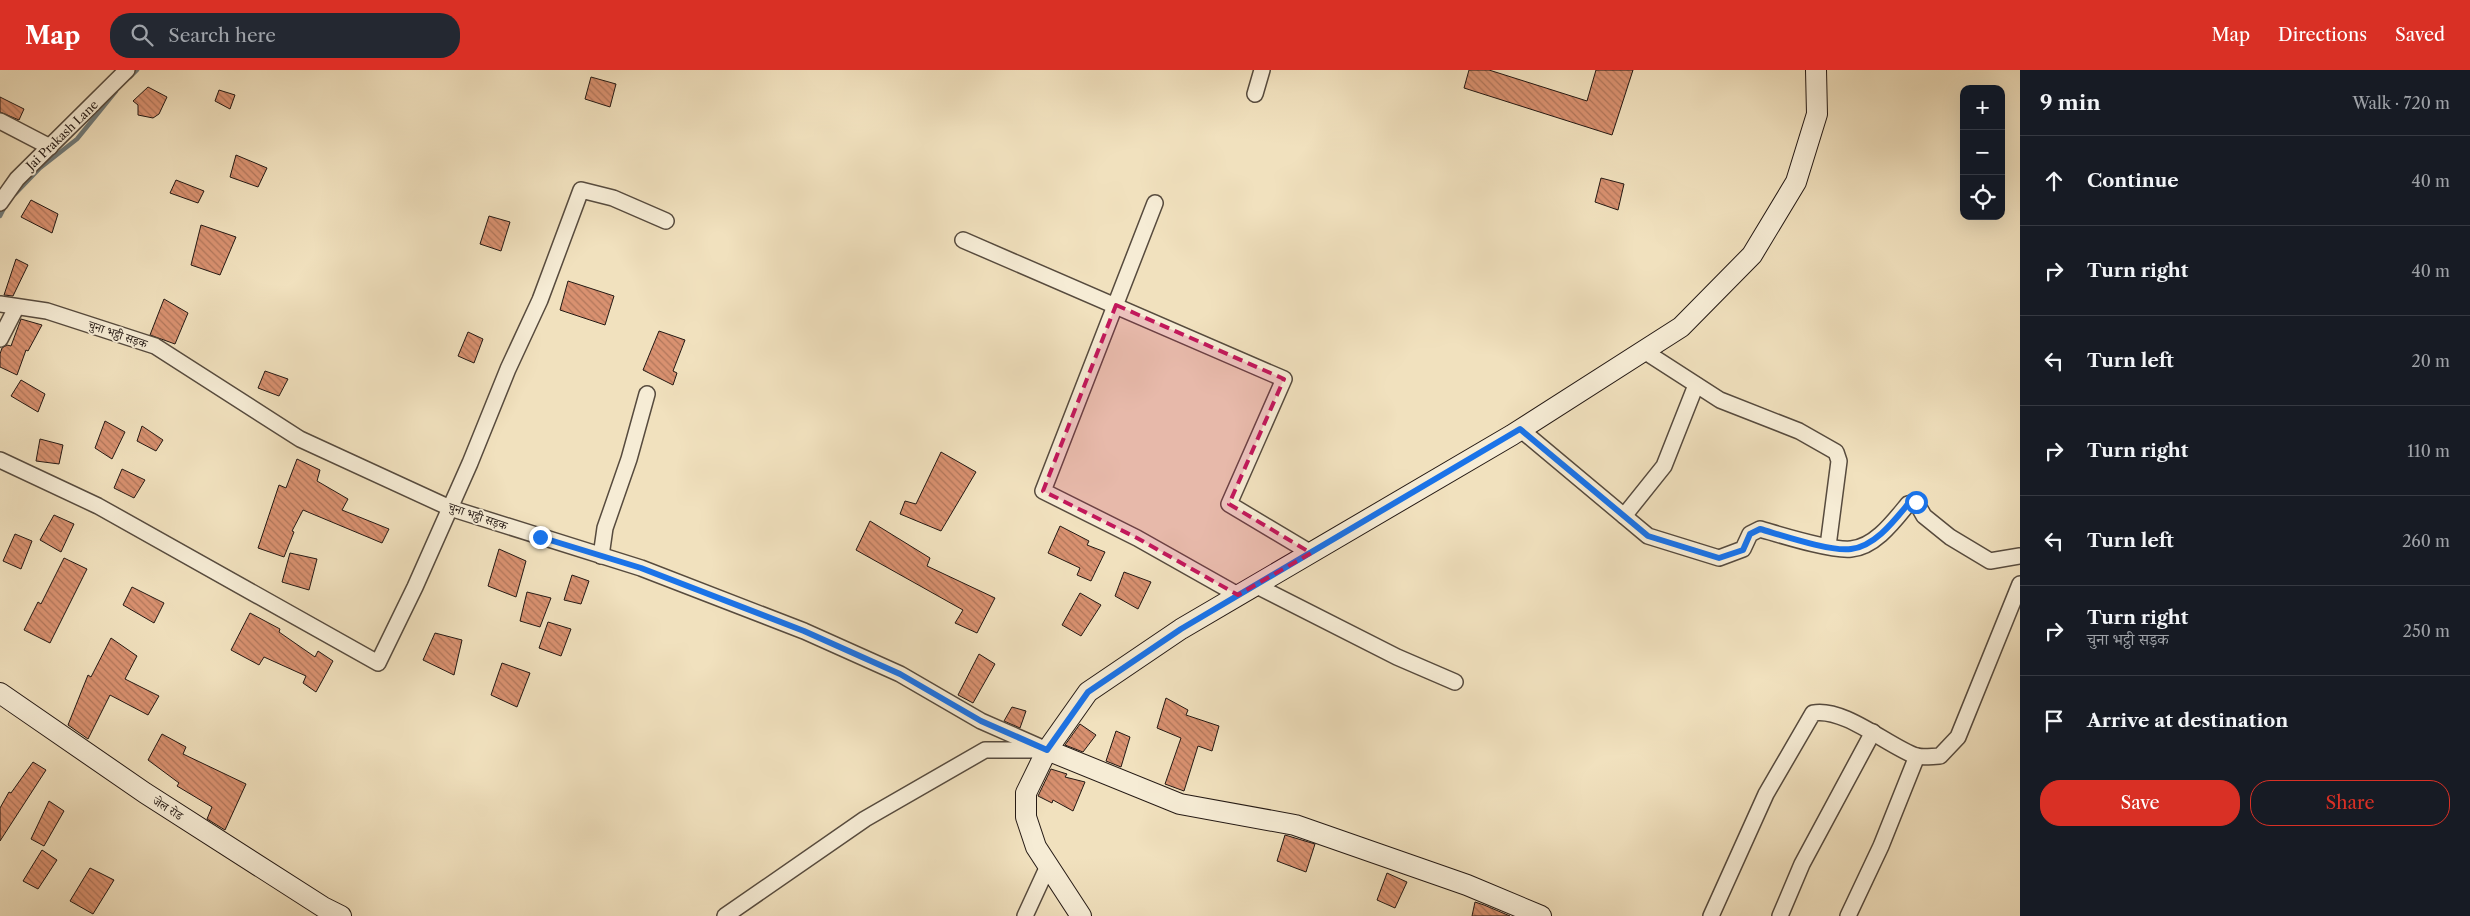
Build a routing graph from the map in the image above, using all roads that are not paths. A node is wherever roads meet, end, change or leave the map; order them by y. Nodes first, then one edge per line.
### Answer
1 (127, 70) edge
2 (1262, 70) edge
3 (1816, 70) edge
4 (1255, 94) dead end
5 (0, 121) edge
6 (50, 147) junction
7 (0, 203) edge
8 (1155, 203) dead end
9 (666, 220) dead end
10 (963, 240) dead end
11 (0, 304) edge
12 (1116, 305) junction
13 (16, 308) junction
14 (0, 339) edge
15 (1644, 351) junction
16 (1696, 385) junction
17 (647, 394) dead end
18 (1520, 429) junction
19 (0, 460) edge
20 (450, 508) junction
21 (1624, 516) junction
22 (1828, 546) junction
23 (1311, 553) junction
24 (601, 556) junction
25 (2020, 556) edge
26 (2020, 584) edge
27 (1247, 590) junction
28 (1456, 682) dead end
29 (0, 693) edge
30 (1873, 732) junction
31 (1047, 750) junction
32 (1917, 756) junction
33 (1048, 866) junction
34 (341, 916) edge
35 (726, 916) edge
36 (1024, 916) edge
37 (1081, 916) edge
38 (1541, 916) edge
39 (1711, 916) edge
40 (1780, 916) edge
41 (1848, 916) edge

1 - 6 street, Jai Prakash Lane
2 - 4 street
3 - 15 street
5 - 6 street
6 - 7 street, Jai Prakash Lane
8 - 12 street
9 - 20 street
10 - 12 street
11 - 13 street, चुना भट्ठी सड़क
12 - 23 street
12 - 27 street
13 - 14 street
13 - 20 street, चुना भट्ठी सड़क
15 - 16 street
15 - 18 street
16 - 21 street
16 - 22 street
17 - 24 street
18 - 21 street
18 - 23 street
19 - 20 street
20 - 24 street, चुना भट्ठी सड़क
21 - 22 street
22 - 25 street
23 - 27 street
24 - 31 street, चुना भट्ठी सड़क
26 - 32 street
27 - 28 street
27 - 31 street
29 - 34 street, जेल रोड
30 - 32 street
30 - 39 street
30 - 40 street
31 - 33 street
31 - 35 street
31 - 38 street
32 - 41 street
33 - 36 street
33 - 37 street

